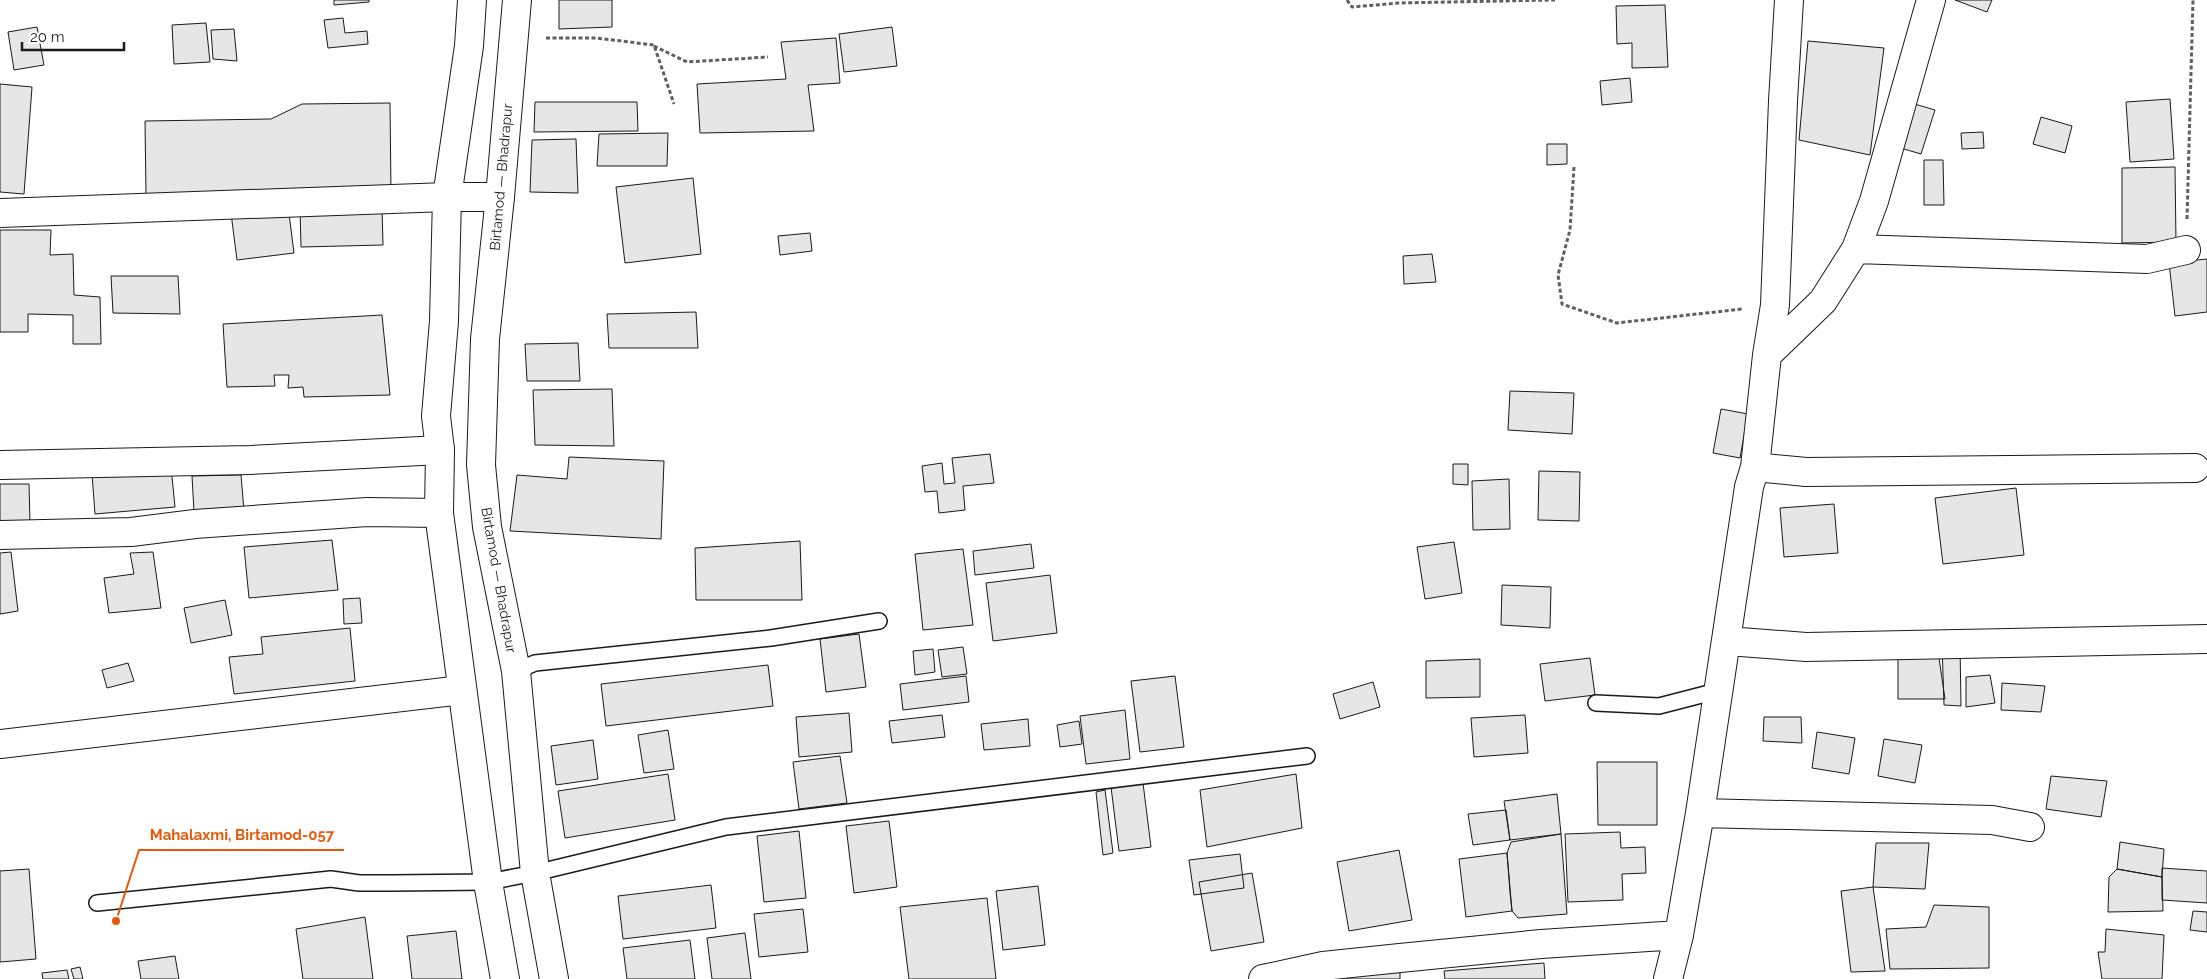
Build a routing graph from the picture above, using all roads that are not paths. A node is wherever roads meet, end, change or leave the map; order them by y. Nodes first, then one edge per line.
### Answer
1 (472, 0) edge
2 (517, 0) edge
3 (1790, 0) edge
4 (1931, 0) edge
5 (448, 196) junction
6 (500, 197) junction
7 (0, 213) edge
8 (1856, 250) junction
9 (2186, 250) road end
10 (1767, 355) junction
11 (440, 450) junction
12 (0, 465) edge
13 (1755, 467) junction
14 (2195, 468) dead end
15 (439, 513) junction
16 (0, 535) edge
17 (879, 622) dead end
18 (2207, 639) edge
19 (1728, 641) junction
20 (516, 671) junction
21 (462, 690) junction
22 (1717, 691) junction
23 (1596, 703) dead end
24 (0, 744) edge
25 (1307, 756) dead end
26 (1700, 813) junction
27 (2030, 827) dead end
28 (535, 873) junction
29 (488, 882) junction
30 (97, 903) dead end
31 (1679, 935) junction
32 (504, 979) edge
33 (554, 979) edge
34 (1264, 979) edge
35 (1668, 979) edge

1 - 5 street
2 - 6 street, Birtamod — Bhadrapur
3 - 10 street
4 - 8 street
5 - 6 street
5 - 7 street
5 - 11 street
6 - 20 street, Birtamod — Bhadrapur
8 - 9 street
8 - 10 street
10 - 13 street
11 - 12 street
11 - 15 street
13 - 14 street
13 - 19 street
15 - 16 street
15 - 21 street
17 - 20 lane
18 - 19 street
19 - 22 street
20 - 28 street, Birtamod — Bhadrapur
21 - 24 street
21 - 29 street
22 - 23 lane
22 - 26 street
25 - 28 lane
26 - 27 street
26 - 31 street
28 - 29 lane
28 - 33 street, Birtamod — Bhadrapur
29 - 30 lane
29 - 32 street
31 - 34 street
31 - 35 street

